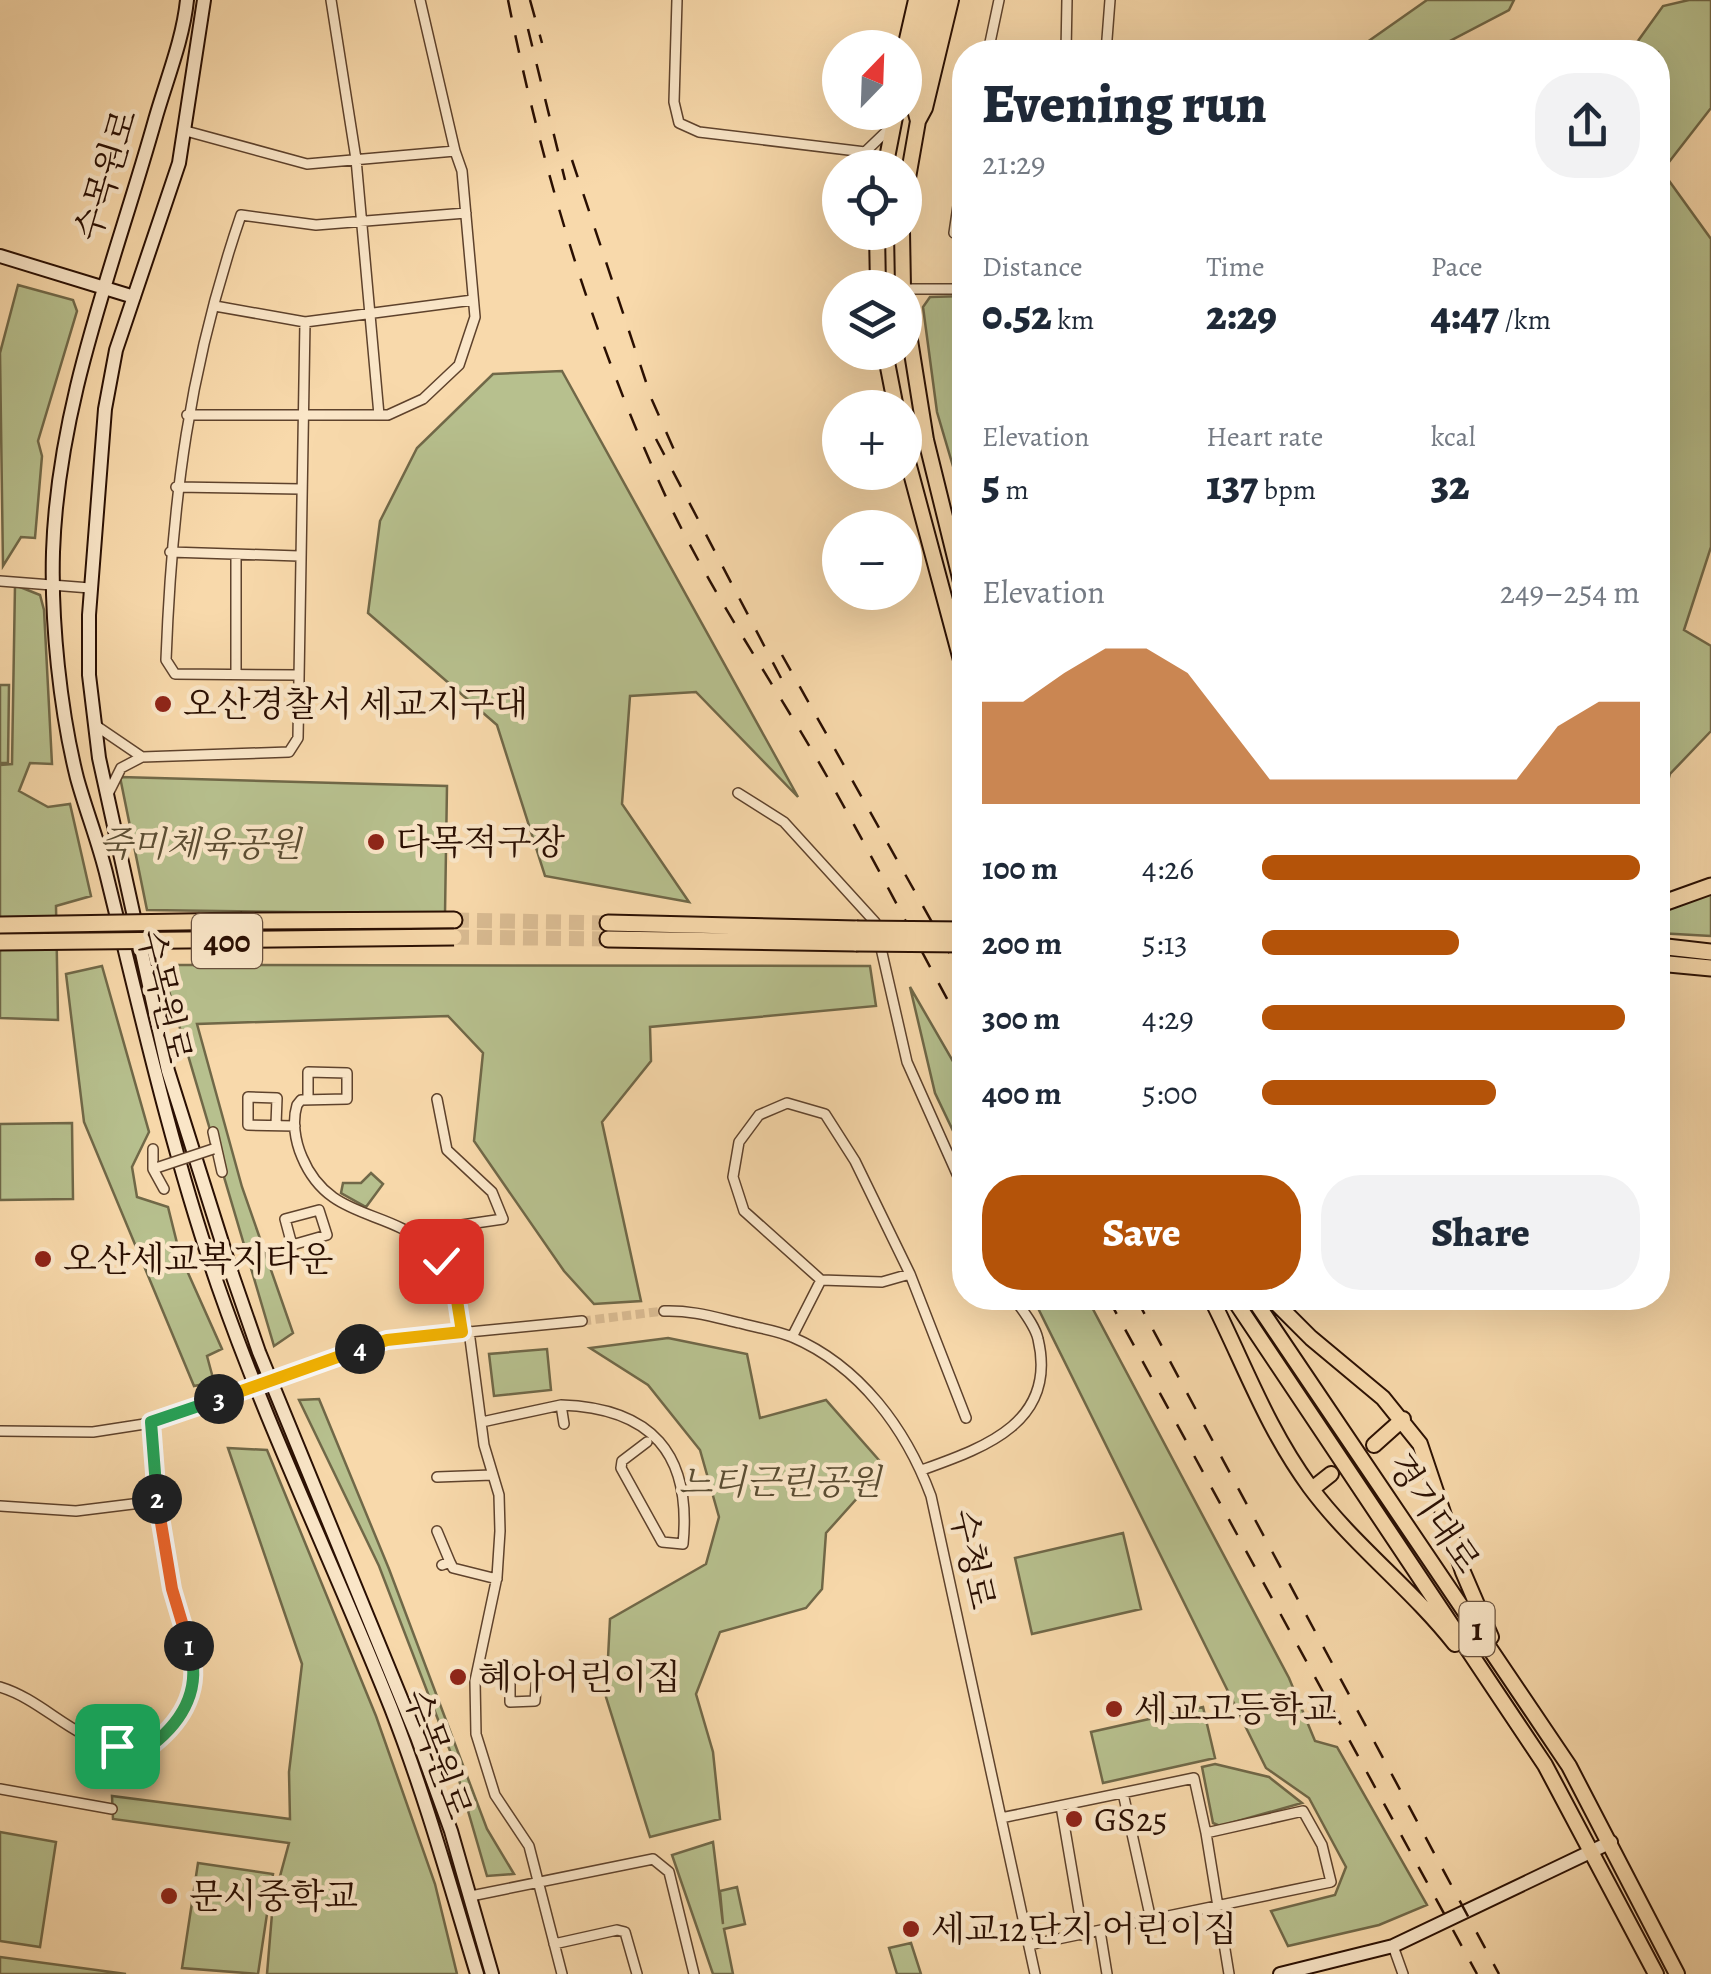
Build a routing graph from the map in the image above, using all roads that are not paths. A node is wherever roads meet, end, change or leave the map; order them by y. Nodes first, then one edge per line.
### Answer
1 (187, 0) edge
2 (204, 0) edge
3 (332, 0) edge
4 (420, 0) edge
5 (677, 0) edge
6 (916, 0) edge
7 (927, 0) edge
8 (939, 0) edge
9 (952, 0) edge
10 (999, 0) edge
11 (1066, 0) edge
12 (1110, 0) edge
13 (909, 30) edge
14 (920, 30) edge
15 (991, 40) edge
16 (1066, 40) edge
17 (1107, 40) edge
18 (922, 72) edge
19 (922, 114) edge
20 (883, 130) edge
21 (186, 132) junction
22 (848, 150) edge
23 (867, 150) edge
24 (456, 151) junction
25 (356, 160) junction
26 (466, 213) junction
27 (360, 222) junction
28 (0, 256) edge
29 (103, 286) junction
30 (922, 288) edge
31 (952, 288) edge
32 (134, 297) junction
33 (473, 300) junction
34 (215, 306) junction
35 (372, 315) junction
36 (305, 322) junction
37 (915, 370) edge
38 (187, 415) junction
39 (379, 415) junction
40 (301, 416) junction
41 (176, 487) junction
42 (300, 489) junction
43 (915, 490) edge
44 (952, 545) edge
45 (170, 552) junction
46 (236, 555) junction
47 (299, 556) junction
48 (0, 581) edge
49 (52, 583) junction
50 (90, 588) junction
51 (952, 626) edge
52 (236, 671) junction
53 (298, 674) junction
54 (95, 724) junction
55 (142, 757) junction
56 (738, 793) dead end
57 (107, 796) junction
58 (1711, 886) edge
59 (1670, 900) edge
60 (454, 920) tunnel mouth
61 (0, 925) edge
62 (608, 931) tunnel mouth
63 (952, 931) edge
64 (856, 936) junction
65 (454, 937) tunnel mouth
66 (0, 942) edge
67 (952, 943) edge
68 (1670, 947) edge
69 (1711, 952) edge
70 (1670, 964) edge
71 (1711, 968) edge
72 (437, 1099) dead end
73 (308, 1100) junction
74 (276, 1125) junction
75 (295, 1126) junction
76 (213, 1132) dead end
77 (216, 1148) junction
78 (154, 1149) dead end
79 (952, 1162) edge
80 (156, 1168) junction
81 (222, 1172) dead end
82 (164, 1189) dead end
83 (332, 1197) junction
84 (320, 1210) junction
85 (428, 1246) junction
86 (910, 1274) junction
87 (821, 1280) junction
88 (1021, 1310) edge
89 (1216, 1310) edge
90 (1240, 1310) edge
91 (1261, 1310) edge
92 (1284, 1310) edge
93 (664, 1311) tunnel mouth
94 (582, 1321) tunnel mouth
95 (465, 1332) junction
96 (792, 1337) junction
97 (270, 1379) junction
98 (254, 1385) junction
99 (561, 1405) junction
100 (966, 1418) dead end
101 (1403, 1419) junction
102 (151, 1422) junction
103 (482, 1422) junction
104 (564, 1424) dead end
105 (0, 1431) edge
106 (647, 1442) dead end
107 (1374, 1445) dead end
108 (922, 1470) junction
109 (1331, 1474) dead end
110 (492, 1475) junction
111 (437, 1477) dead end
112 (1312, 1489) junction
113 (157, 1501) junction
114 (0, 1506) edge
115 (438, 1531) dead end
116 (497, 1580) junction
117 (1500, 1661) junction
118 (479, 1665) junction
119 (510, 1670) dead end
120 (1482, 1672) junction
121 (0, 1687) edge
122 (0, 1790) edge
123 (1124, 1792) junction
124 (1061, 1806) junction
125 (112, 1809) dead end
126 (1001, 1818) junction
127 (1206, 1833) junction
128 (1611, 1842) junction
129 (1591, 1851) junction
130 (539, 1882) junction
131 (471, 1896) junction
132 (1218, 1906) junction
133 (1151, 1920) junction
134 (1100, 1931) junction
135 (1083, 1935) junction
136 (554, 1944) junction
137 (1029, 1945) junction
138 (1393, 1946) junction
139 (477, 1974) edge
140 (492, 1974) edge
141 (562, 1974) edge
142 (637, 1974) edge
143 (694, 1974) edge
144 (1035, 1974) edge
145 (1107, 1974) edge
146 (1229, 1974) edge
147 (1280, 1974) edge
148 (1403, 1974) edge
149 (1656, 1974) edge
150 (1677, 1974) edge

1 - 29 street, 수목원로
2 - 21 street, 수목원로
3 - 25 street
4 - 24 street
5 - 22 street
6 - 13 main road
7 - 14 main road
8 - 18 main road
9 - 19 main road
10 - 15 street
11 - 16 street
12 - 17 street
20 - 23 street
21 - 25 street
21 - 32 street, 수목원로
24 - 25 street
24 - 26 street
25 - 27 street
26 - 27 street
26 - 33 street
27 - 34 street
27 - 35 street
28 - 29 street
29 - 32 street
29 - 49 street, 수목원로
30 - 31 street
32 - 50 street, 수목원로
33 - 35 street
33 - 39 street
34 - 36 street
34 - 38 street
35 - 36 street
35 - 39 street
36 - 40 street
37 - 44 main road
38 - 40 street
38 - 41 street
39 - 40 street
40 - 42 street
41 - 42 street
41 - 45 street
42 - 47 street
43 - 51 main road
45 - 46 street
45 - 52 street
46 - 47 street
46 - 52 street
47 - 53 street
48 - 49 street
49 - 50 street
49 - 98 street, 수목원로
50 - 54 street, 수목원로
52 - 53 street
53 - 55 street
54 - 55 street
54 - 57 street, 수목원로
55 - 57 street
56 - 79 street
57 - 97 street, 수목원로
58 - 59 highway
60 - 61 highway, 400, bridge
62 - 64 highway
63 - 64 highway, bridge
64 - 67 highway, bridge
65 - 66 highway, 400, bridge
68 - 69 highway
70 - 71 highway
72 - 85 street
73 - 73 street
73 - 75 street
74 - 74 street
74 - 75 street
75 - 83 street
76 - 77 street
77 - 80 street, bridge
77 - 81 street
78 - 80 street
80 - 82 street
83 - 84 street
83 - 85 street
84 - 84 street
85 - 95 street
86 - 87 street
86 - 87 street
86 - 100 street
87 - 96 street
88 - 108 street
89 - 112 main road
90 - 120 main road, 경기대로 / 1
91 - 117 main road, 경기대로 / 1
92 - 101 main road
93 - 96 street, 수청로
94 - 95 street
95 - 97 street
95 - 103 street
96 - 108 street, 수청로
97 - 98 street
97 - 131 street, 수목원로
98 - 102 street
98 - 139 street, 수목원로
99 - 103 street
99 - 104 street
99 - 106 street
101 - 107 main road
101 - 117 main road
102 - 105 street
102 - 113 street
103 - 110 street
108 - 126 street, 수청로
109 - 112 main road
110 - 111 street
110 - 116 street
112 - 120 main road
113 - 114 street
113 - 121 street
115 - 116 street
116 - 118 street
117 - 128 main road, 경기대로 / 1
118 - 119 street
118 - 130 street
120 - 129 main road, 경기대로 / 1
122 - 125 street
123 - 124 street
123 - 127 street
123 - 133 street
124 - 126 street
124 - 135 street
126 - 137 street, 수청로
127 - 132 street
127 - 132 street
128 - 129 street
128 - 150 main road, 경기대로 / 1
129 - 138 street
129 - 149 main road, 경기대로 / 1
130 - 131 street
130 - 136 street
130 - 143 street
131 - 140 street, 수목원로
132 - 133 street
132 - 146 street
133 - 134 street
134 - 135 street
134 - 145 street
135 - 137 street
136 - 141 street
136 - 142 street
137 - 144 street, 수청로
138 - 147 street
138 - 148 street

